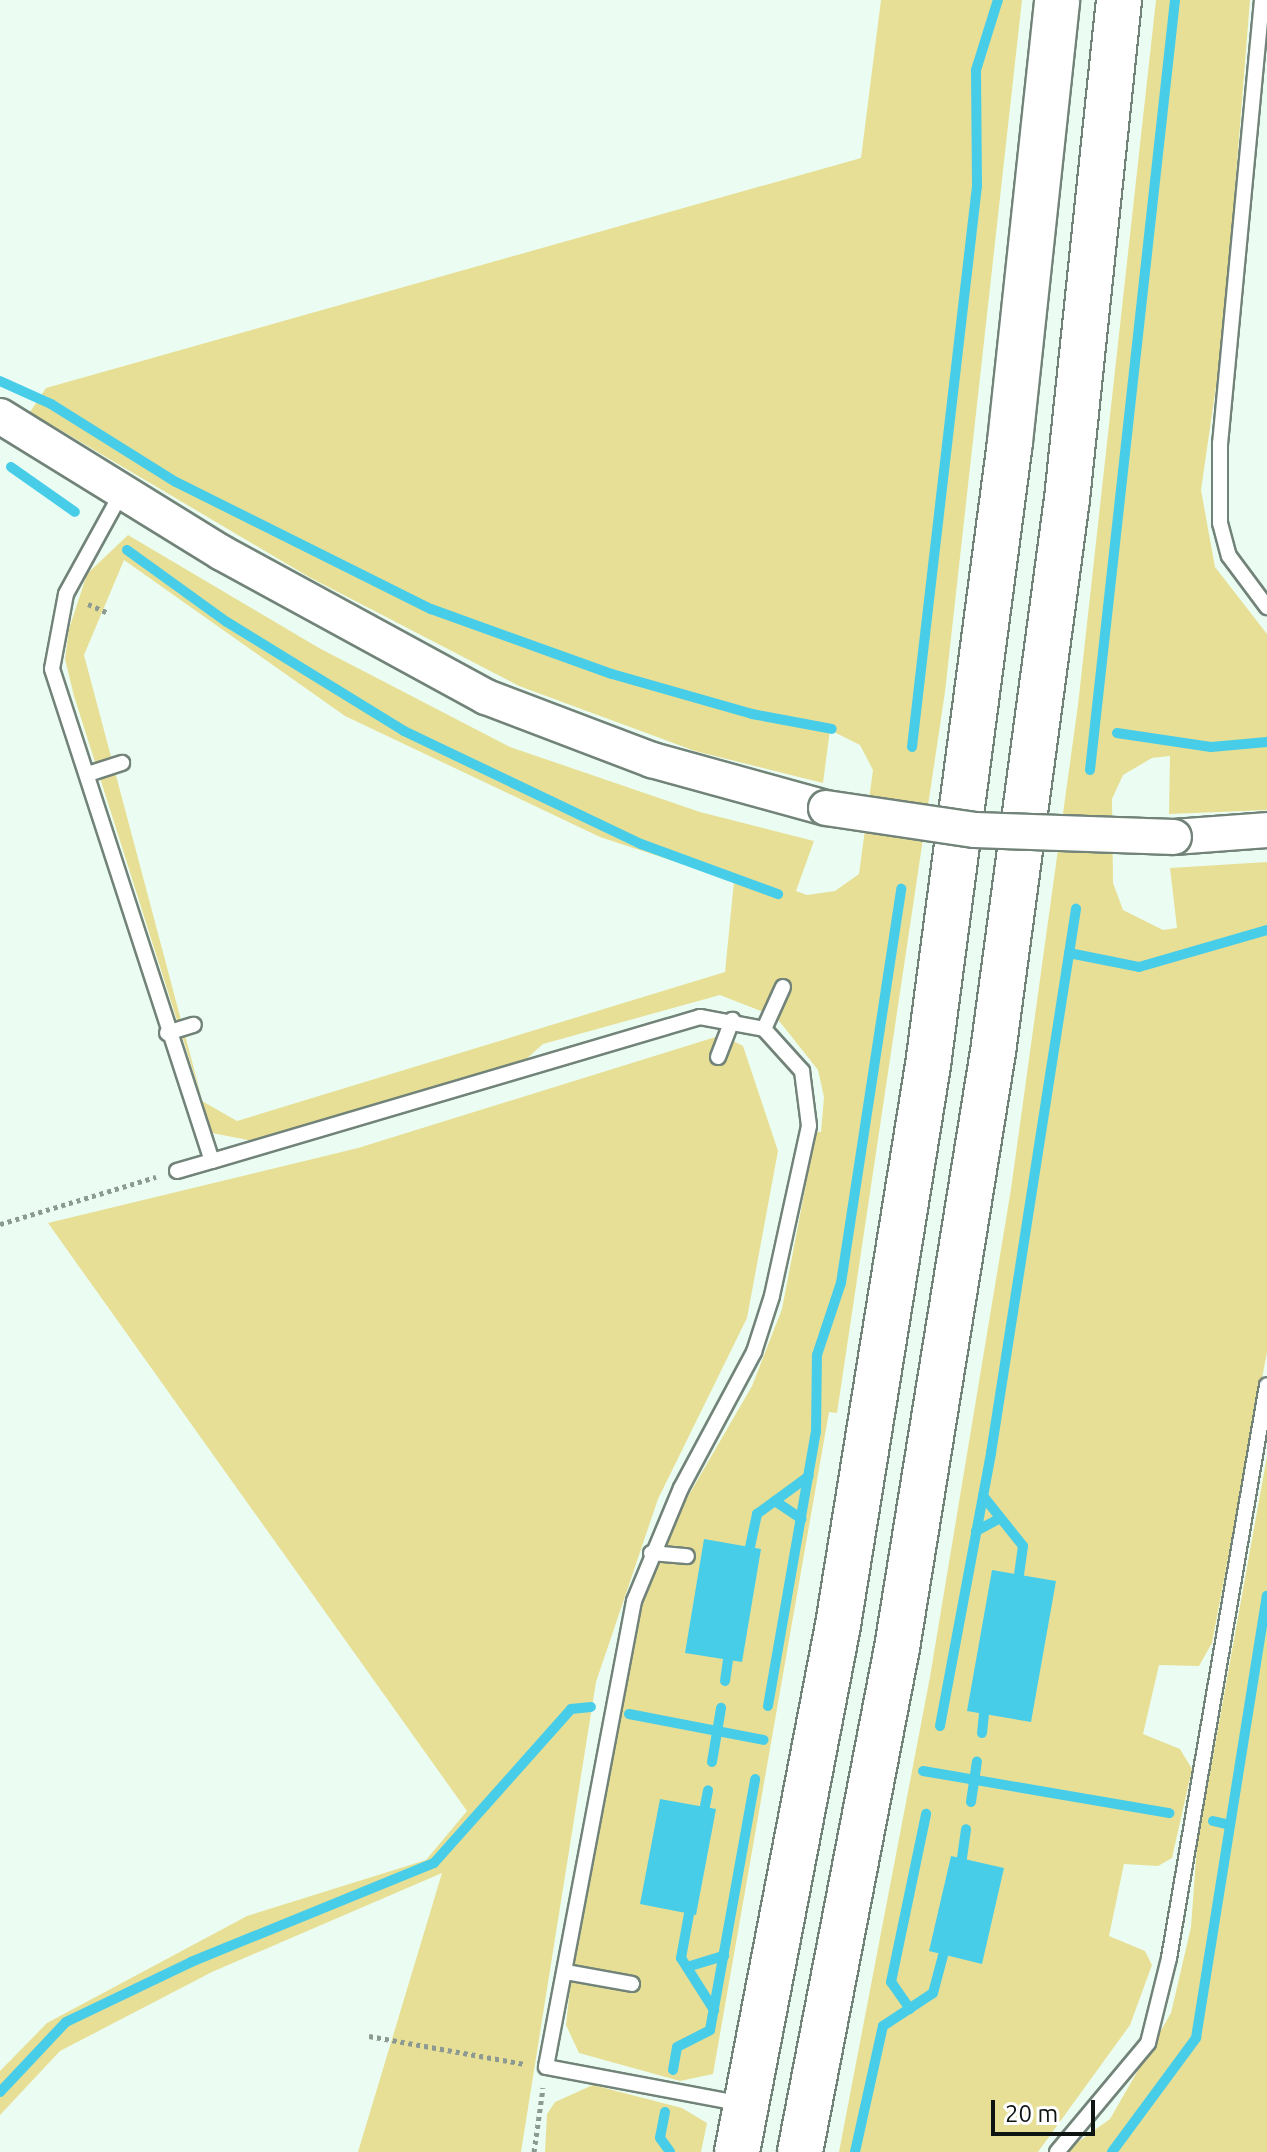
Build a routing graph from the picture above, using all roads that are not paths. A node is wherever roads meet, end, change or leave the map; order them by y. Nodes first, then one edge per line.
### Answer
1 (1057, 0) edge
2 (1119, 0) edge
3 (1262, 0) edge
4 (0, 416) edge
5 (122, 492) junction
6 (1267, 607) edge
7 (122, 763) dead end
8 (88, 774) junction
9 (1267, 830) edge
10 (783, 987) dead end
11 (732, 1020) junction
12 (194, 1025) dead end
13 (764, 1029) junction
14 (167, 1033) junction
15 (718, 1057) dead end
16 (212, 1161) junction
17 (177, 1171) road end
18 (1267, 1385) edge
19 (651, 1553) junction
20 (687, 1556) dead end
21 (566, 1972) junction
22 (632, 1984) dead end
23 (747, 2105) junction
24 (737, 2152) edge
25 (800, 2152) edge
26 (1057, 2152) edge

1 - 23 highway
2 - 25 highway
3 - 6 lane
4 - 5 street
5 - 8 lane
5 - 9 street, bridge
7 - 8 lane
8 - 14 lane
10 - 13 lane
11 - 13 lane
11 - 15 lane
11 - 16 lane
12 - 14 lane
13 - 19 lane
14 - 16 lane
16 - 17 lane
18 - 26 lane
19 - 20 lane
19 - 21 lane
21 - 22 lane
21 - 23 lane
23 - 24 highway

